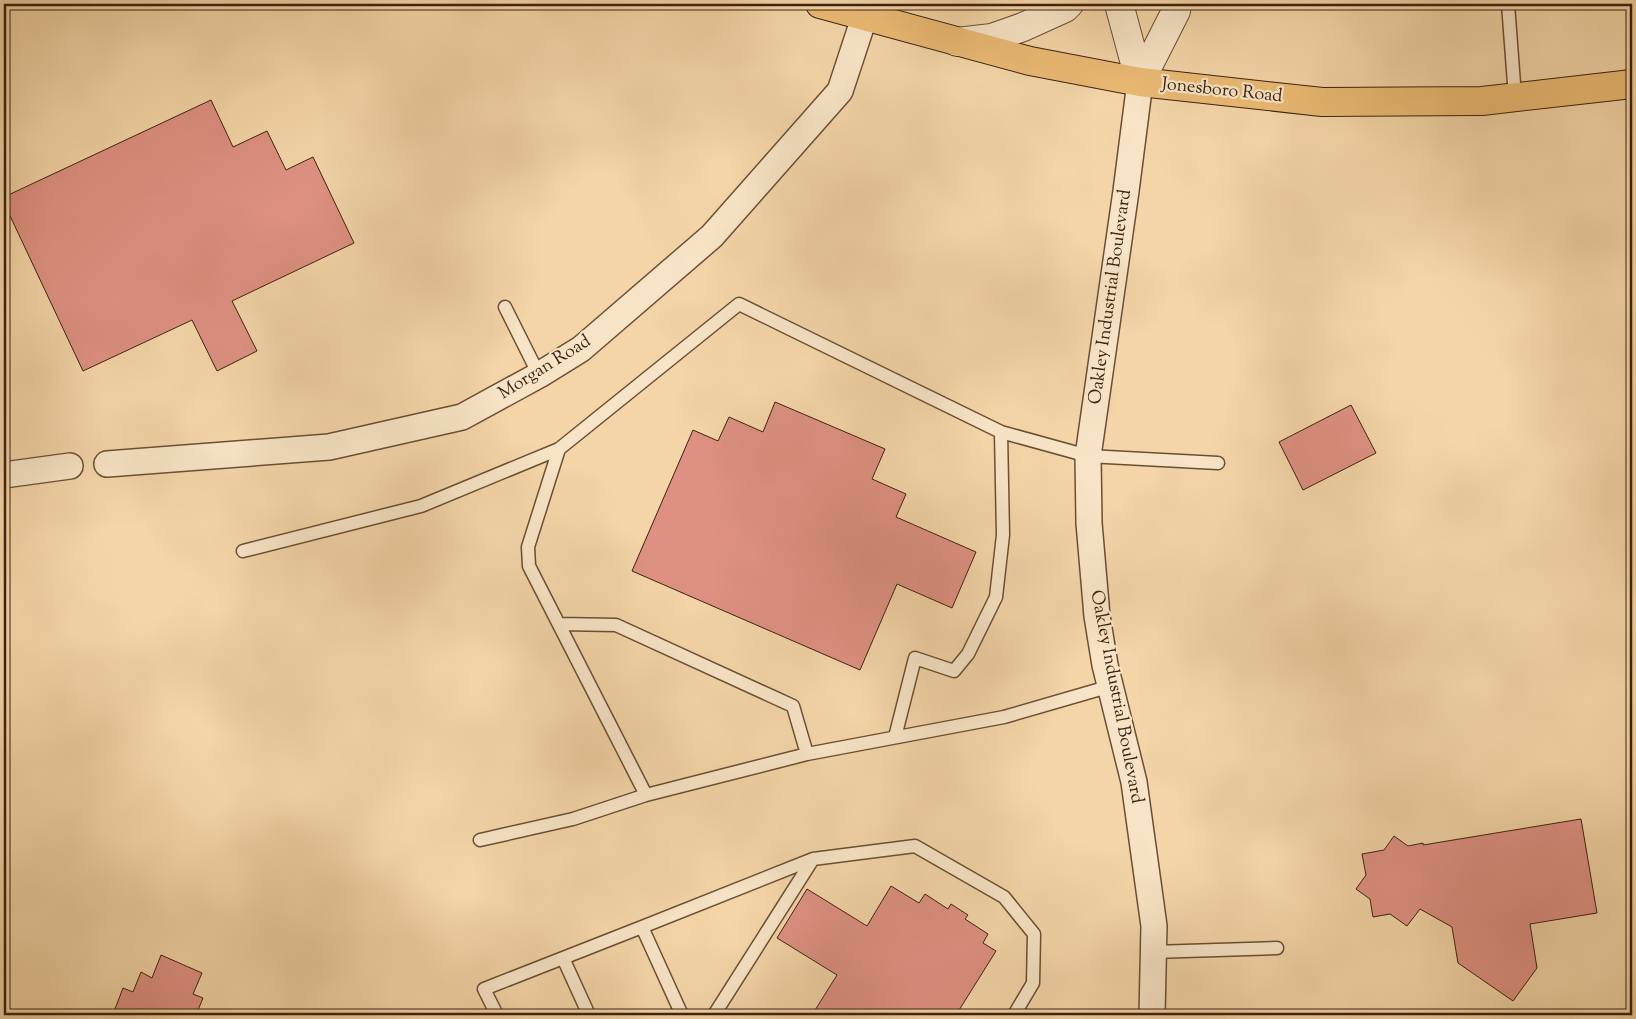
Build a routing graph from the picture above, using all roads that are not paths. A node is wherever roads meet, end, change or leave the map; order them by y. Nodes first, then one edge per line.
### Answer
1 (820, 4) edge
2 (1069, 4) edge
3 (1119, 4) edge
4 (1176, 4) edge
5 (1508, 4) edge
6 (864, 16) junction
7 (957, 42) junction
8 (1140, 82) junction
9 (1632, 84) edge
10 (1515, 97) junction
11 (505, 307) dead end
12 (539, 375) junction
13 (1001, 432) junction
14 (559, 449) junction
15 (1088, 456) junction
16 (1218, 463) dead end
17 (107, 464) dead end
18 (70, 466) dead end
19 (4, 475) edge
20 (243, 550) dead end
21 (559, 624) junction
22 (1111, 686) junction
23 (894, 737) junction
24 (807, 754) junction
25 (646, 795) junction
26 (480, 840) dead end
27 (813, 859) junction
28 (642, 927) junction
29 (1277, 948) dead end
30 (1153, 952) junction
31 (563, 958) junction
32 (497, 1015) edge
33 (589, 1015) edge
34 (682, 1015) edge
35 (714, 1015) edge
36 (1014, 1015) edge
37 (1152, 1015) edge

1 - 6 highway, Jonesboro Road
2 - 7 street
3 - 8 street, Oakley Industrial Boulevard
4 - 8 street, Oakley Industrial Boulevard
5 - 10 lane
6 - 7 highway, Jonesboro Road
6 - 12 street, Morgan Road
7 - 8 highway, Jonesboro Road
8 - 10 highway, Jonesboro Road
8 - 15 street, Oakley Industrial Boulevard
9 - 10 highway, Jonesboro Road
11 - 12 lane
12 - 17 street, Morgan Road
13 - 14 lane
13 - 15 lane
13 - 23 lane
14 - 20 lane
14 - 21 lane
15 - 16 lane
15 - 22 street, Oakley Industrial Boulevard
18 - 19 street
21 - 24 lane
21 - 25 lane
22 - 23 lane
22 - 30 street, Oakley Industrial Boulevard
23 - 24 lane
24 - 25 lane
25 - 26 lane
27 - 28 lane
27 - 35 lane
27 - 36 lane
28 - 31 lane
28 - 34 lane
29 - 30 lane
30 - 37 street, Oakley Industrial Boulevard
31 - 32 lane
31 - 33 lane

